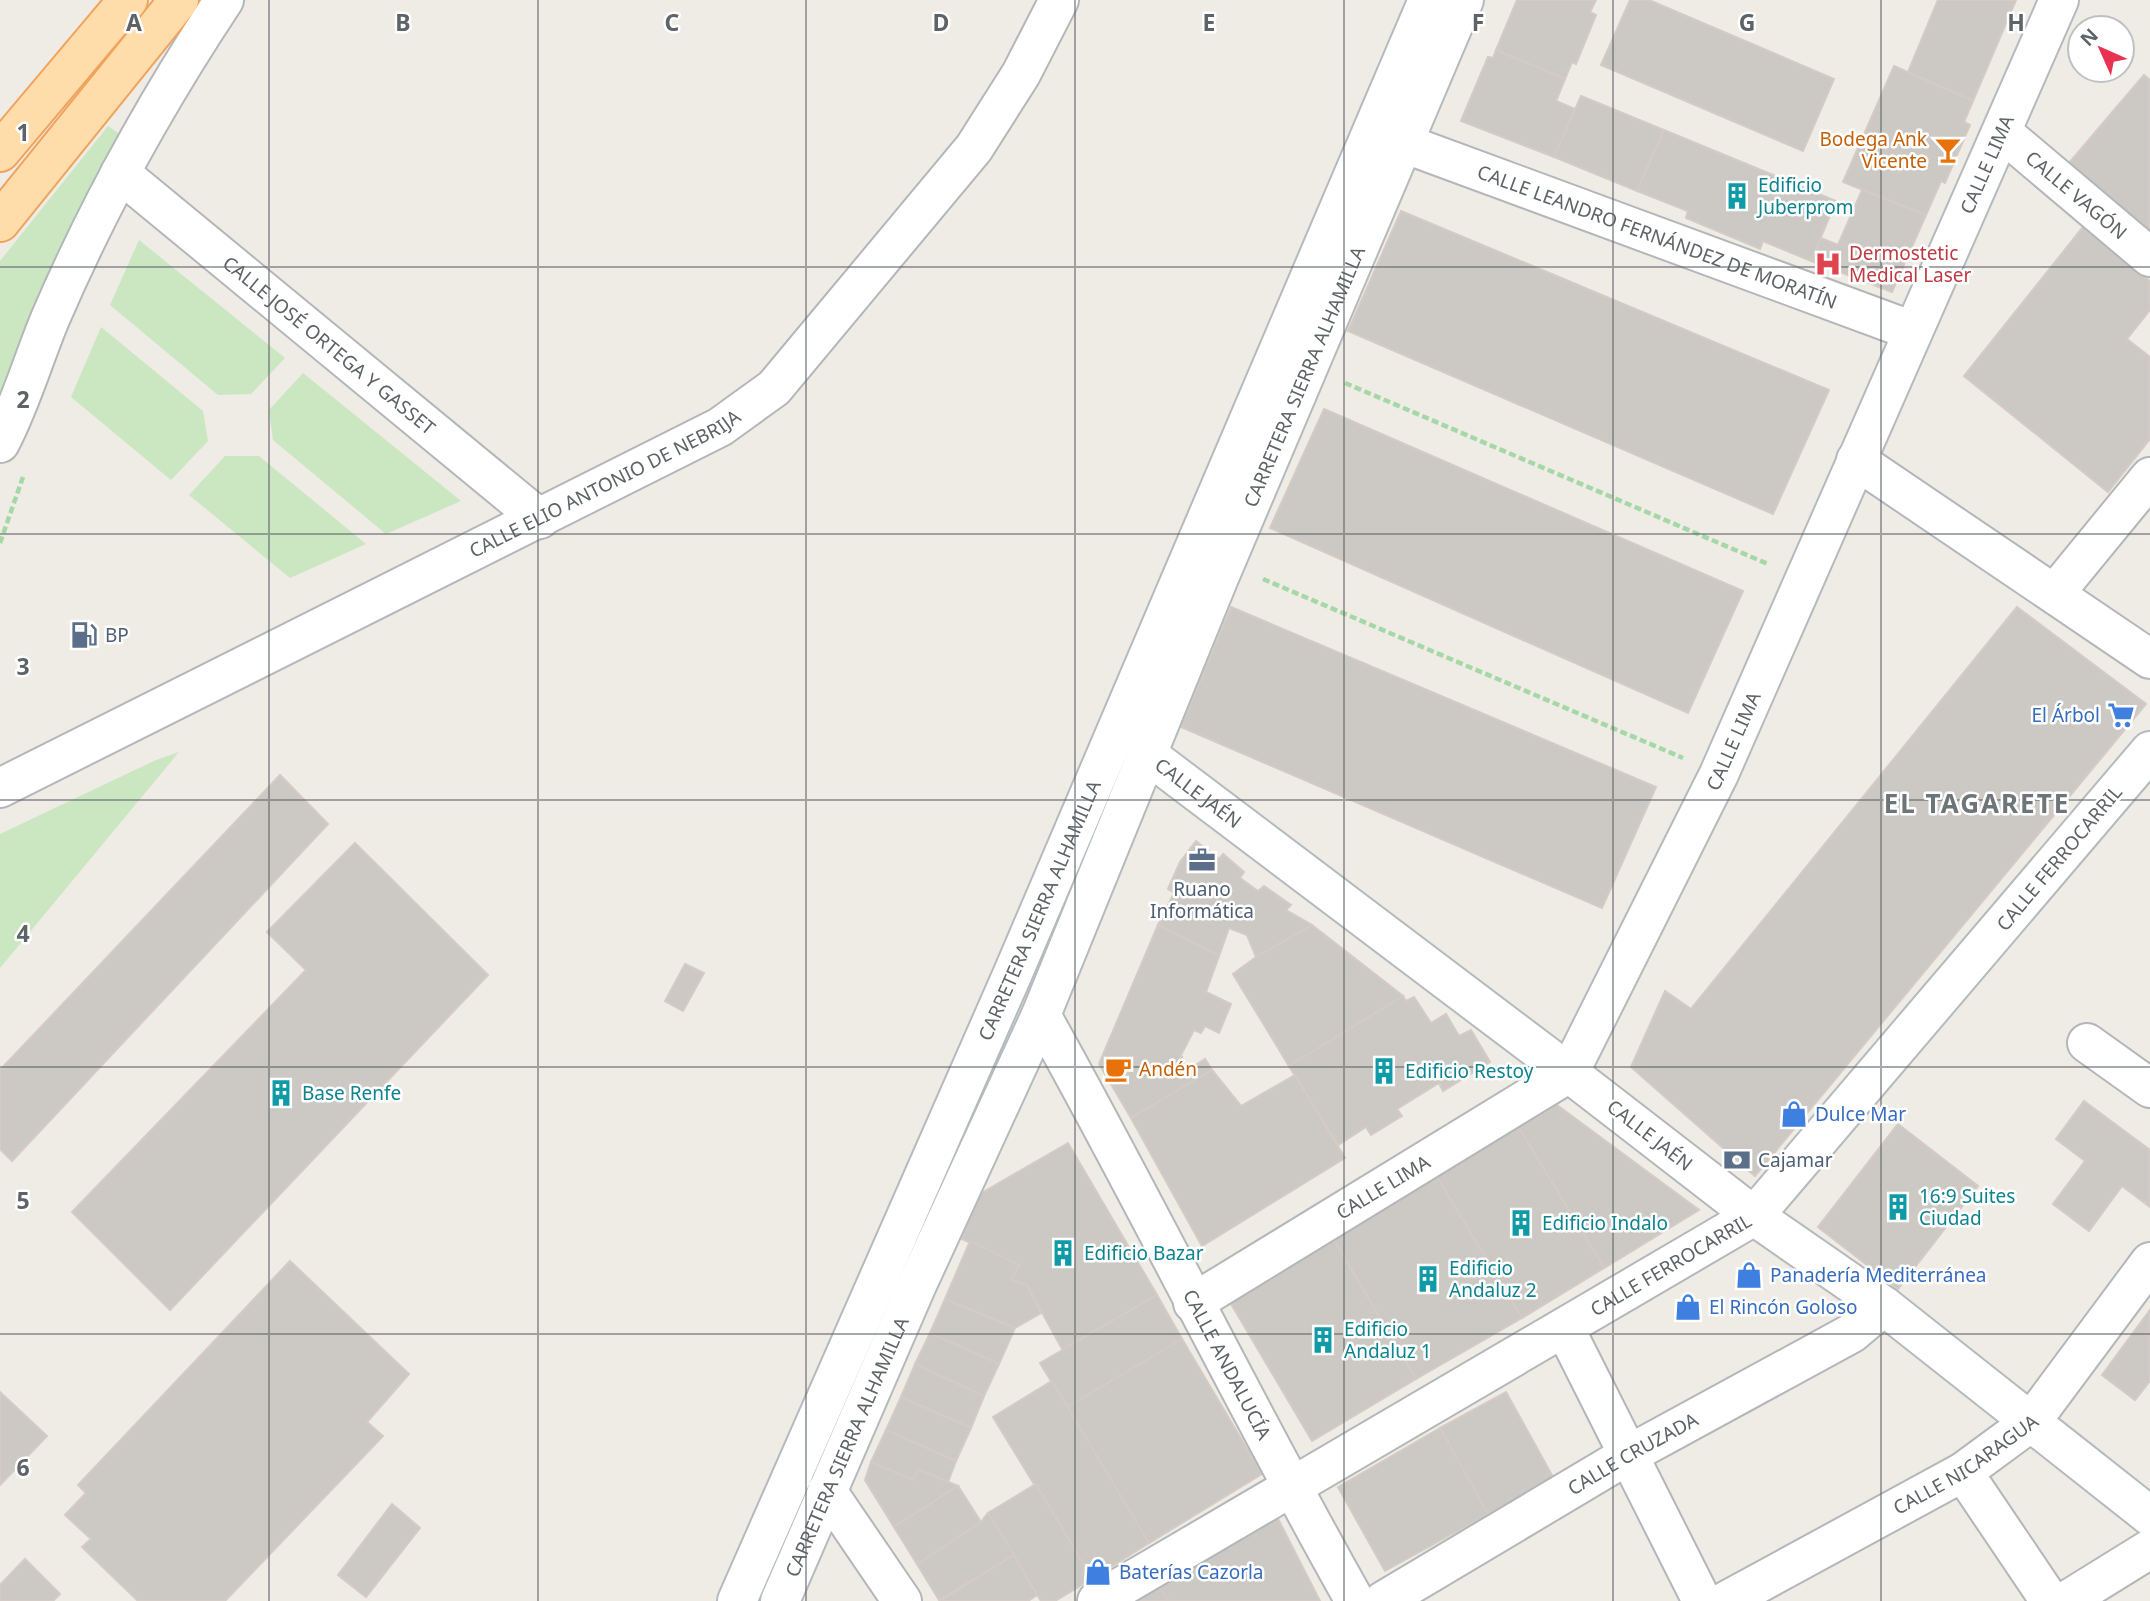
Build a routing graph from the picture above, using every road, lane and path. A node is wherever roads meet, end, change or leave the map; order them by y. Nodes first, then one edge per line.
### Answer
1 (128, 0) edge
2 (179, 0) edge
3 (224, 0) edge
4 (1059, 0) edge
5 (1428, 0) edge
6 (1464, 0) edge
7 (2059, 0) edge
8 (2003, 133) junction
9 (1403, 143) junction
10 (0, 152) edge
11 (120, 173) junction
12 (0, 222) edge
13 (2150, 257) edge
14 (1913, 331) junction
15 (1338, 380) dead end
16 (13, 456) edge
17 (1856, 460) junction
18 (2150, 477) edge
19 (540, 519) junction
20 (1204, 526) junction
21 (0, 542) edge
22 (1256, 576) dead end
23 (1804, 580) junction
24 (2055, 593) junction
25 (2150, 659) edge
26 (2150, 751) edge
27 (1148, 755) junction
28 (1719, 774) junction
29 (0, 788) edge
30 (1041, 1014) junction
31 (2087, 1043) dead end
32 (1018, 1065) junction
33 (1569, 1073) junction
34 (2150, 1088) edge
35 (1754, 1216) junction
36 (2150, 1262) edge
37 (873, 1294) junction
38 (1193, 1303) junction
39 (1884, 1306) junction
40 (1565, 1329) junction
41 (2031, 1422) junction
42 (1628, 1455) junction
43 (1963, 1472) junction
44 (1291, 1488) junction
45 (827, 1491) junction
46 (2150, 1516) edge
47 (763, 1543) junction
48 (2150, 1549) edge
49 (737, 1601) edge
50 (754, 1601) edge
51 (780, 1601) edge
52 (902, 1601) edge
53 (1097, 1601) edge
54 (1356, 1601) edge
55 (1383, 1601) edge
56 (1702, 1601) edge
57 (1726, 1601) edge
58 (2050, 1601) edge
59 (2066, 1601) edge

1 - 10 main road
2 - 12 main road
3 - 11 street
4 - 19 street, CALLE ELIO ANTONIO DE NEBRIJA
5 - 20 street, CARRETERA SIERRA ALHAMILLA
6 - 9 street, CARRETERA SIERRA ALHAMILLA
7 - 8 street, CALLE LIMA
8 - 13 street, CALLE VAGÓN
8 - 14 street, CALLE LIMA
9 - 14 street, CALLE LEANDRO FERNÁNDEZ DE MORATÍN
9 - 27 street, CARRETERA SIERRA ALHAMILLA
11 - 16 street
11 - 19 street, CALLE JOSÉ ORTEGA Y GASSET
14 - 17 street, CALLE LIMA
15 - 23 path
16 - 21 path
17 - 23 street, CALLE LIMA
17 - 24 street
18 - 24 street
19 - 29 street, CALLE ELIO ANTONIO DE NEBRIJA
20 - 27 street, CARRETERA SIERRA ALHAMILLA
20 - 37 street, CARRETERA SIERRA ALHAMILLA
22 - 28 path
23 - 28 street, CALLE LIMA
24 - 25 street
26 - 35 street, CALLE FERROCARRIL
27 - 30 street, CARRETERA SIERRA ALHAMILLA
27 - 33 street, CALLE JAÉN
28 - 33 street, CALLE LIMA
30 - 32 street, CARRETERA SIERRA ALHAMILLA
30 - 38 street, CALLE ANDALUCÍA
31 - 34 street
32 - 37 street, CARRETERA SIERRA ALHAMILLA
32 - 45 street, CARRETERA SIERRA ALHAMILLA
33 - 35 street, CALLE JAÉN
33 - 38 street, CALLE LIMA
35 - 39 street, CALLE JAÉN
35 - 40 street, CALLE FERROCARRIL
36 - 41 street, CALLE NICARAGUA
37 - 47 street, CARRETERA SIERRA ALHAMILLA
38 - 44 street, CALLE ANDALUCÍA
39 - 41 street, CALLE JAÉN
39 - 42 street, CALLE CRUZADA
40 - 42 street
40 - 44 street, CALLE FERROCARRIL
41 - 43 street, CALLE NICARAGUA
41 - 46 street, CALLE JAÉN
42 - 55 street, CALLE CRUZADA
42 - 56 street
43 - 57 street, CALLE NICARAGUA
43 - 58 street
44 - 53 street, CALLE FERROCARRIL
44 - 54 street, CALLE ANDALUCÍA
45 - 51 street, CARRETERA SIERRA ALHAMILLA
45 - 52 street
47 - 49 street, CARRETERA SIERRA ALHAMILLA
47 - 50 street, CARRETERA SIERRA ALHAMILLA
48 - 59 street

